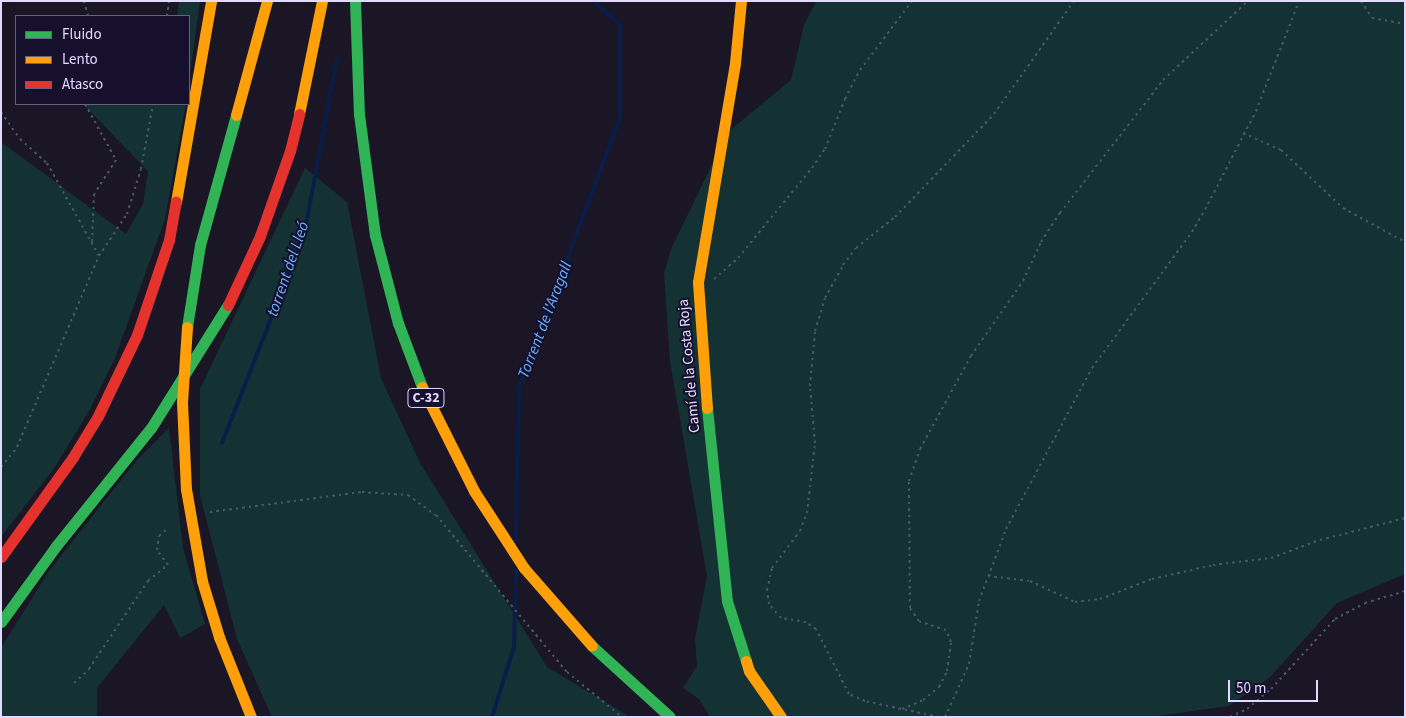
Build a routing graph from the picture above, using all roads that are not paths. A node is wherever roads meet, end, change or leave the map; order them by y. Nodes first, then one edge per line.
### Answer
1 (211, 1) edge
2 (267, 1) edge
3 (322, 1) edge
4 (355, 1) edge
5 (741, 1) edge
6 (1, 557) edge
7 (1, 622) edge
8 (251, 717) edge
9 (670, 717) edge
10 (781, 717) edge

1 - 6 main road
2 - 8 main road
3 - 7 main road
4 - 9 main road, C-32
5 - 10 main road, Camí de la Costa Roja

